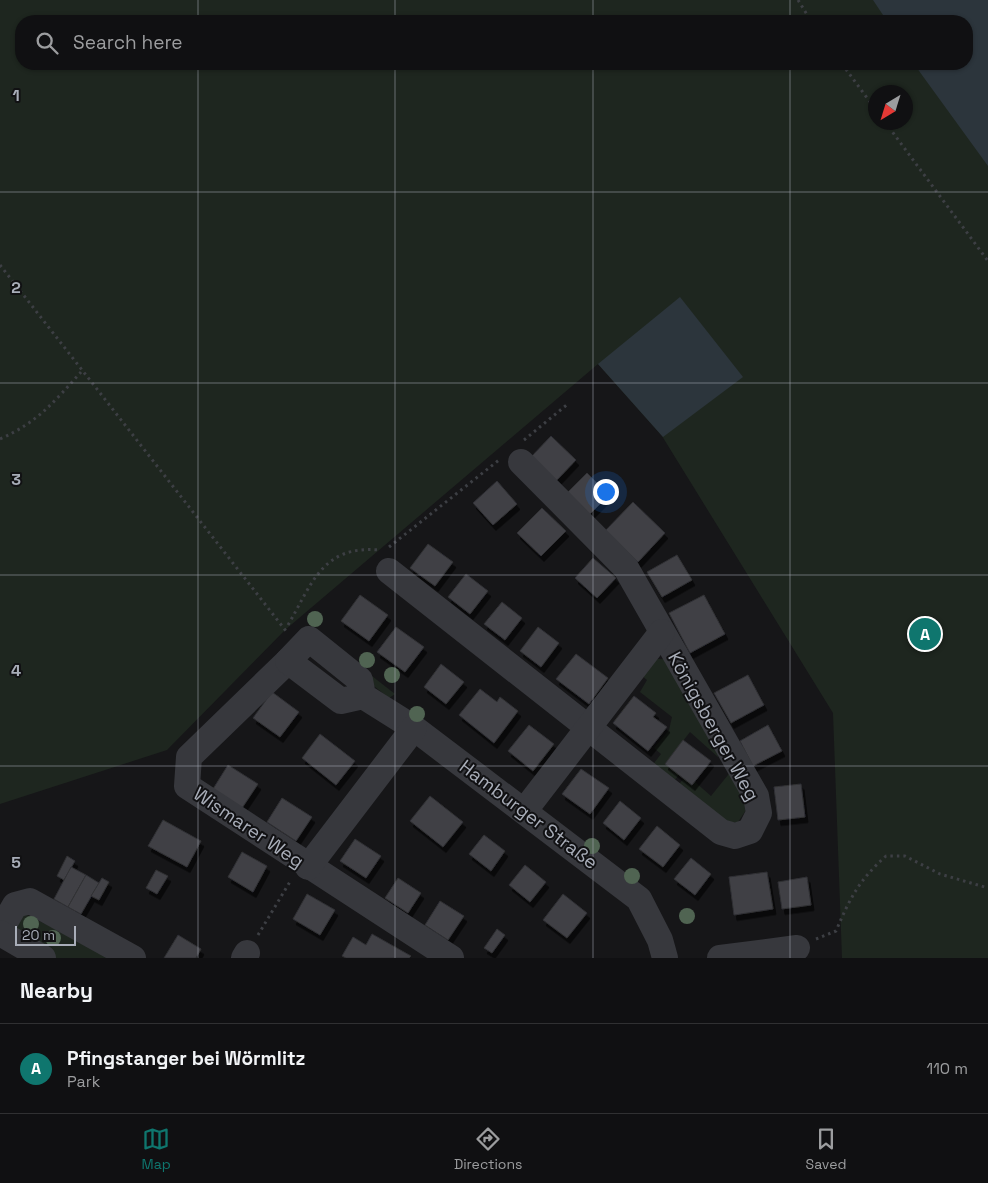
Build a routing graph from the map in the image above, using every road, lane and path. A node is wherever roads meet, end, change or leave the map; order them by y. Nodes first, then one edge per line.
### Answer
1 (798, 0) edge
2 (807, 15) edge
3 (846, 70) edge
4 (868, 99) edge
5 (891, 130) edge
6 (988, 261) edge
7 (0, 265) edge
8 (81, 372) junction
9 (569, 403) dead end
10 (0, 439) edge
11 (513, 455) junction
12 (389, 571) dead end
13 (662, 632) junction
14 (291, 647) junction
15 (414, 728) junction
16 (588, 729) junction
17 (525, 810) junction
18 (304, 864) junction
19 (988, 888) edge
20 (0, 932) edge
21 (797, 948) joint
22 (246, 955) edge
23 (43, 958) edge
24 (133, 958) edge
25 (451, 958) edge
26 (665, 958) edge
27 (720, 958) edge

1 - 2 path
3 - 4 path
5 - 6 path
7 - 8 path
8 - 10 path
8 - 14 path
9 - 11 path
11 - 13 street, Königsberger Weg
11 - 14 path
12 - 16 street, Königsberger Weg
13 - 16 street, Königsberger Weg
13 - 16 street, Königsberger Weg
14 - 15 street, Hamburger Straße
14 - 18 street, Wismarer Weg
15 - 17 street, Hamburger Straße
15 - 18 street
16 - 17 street, Königsberger Weg
17 - 26 street, Hamburger Straße
18 - 22 path
18 - 25 street, Wismarer Weg
19 - 21 path
20 - 23 street
20 - 24 street
21 - 27 street

